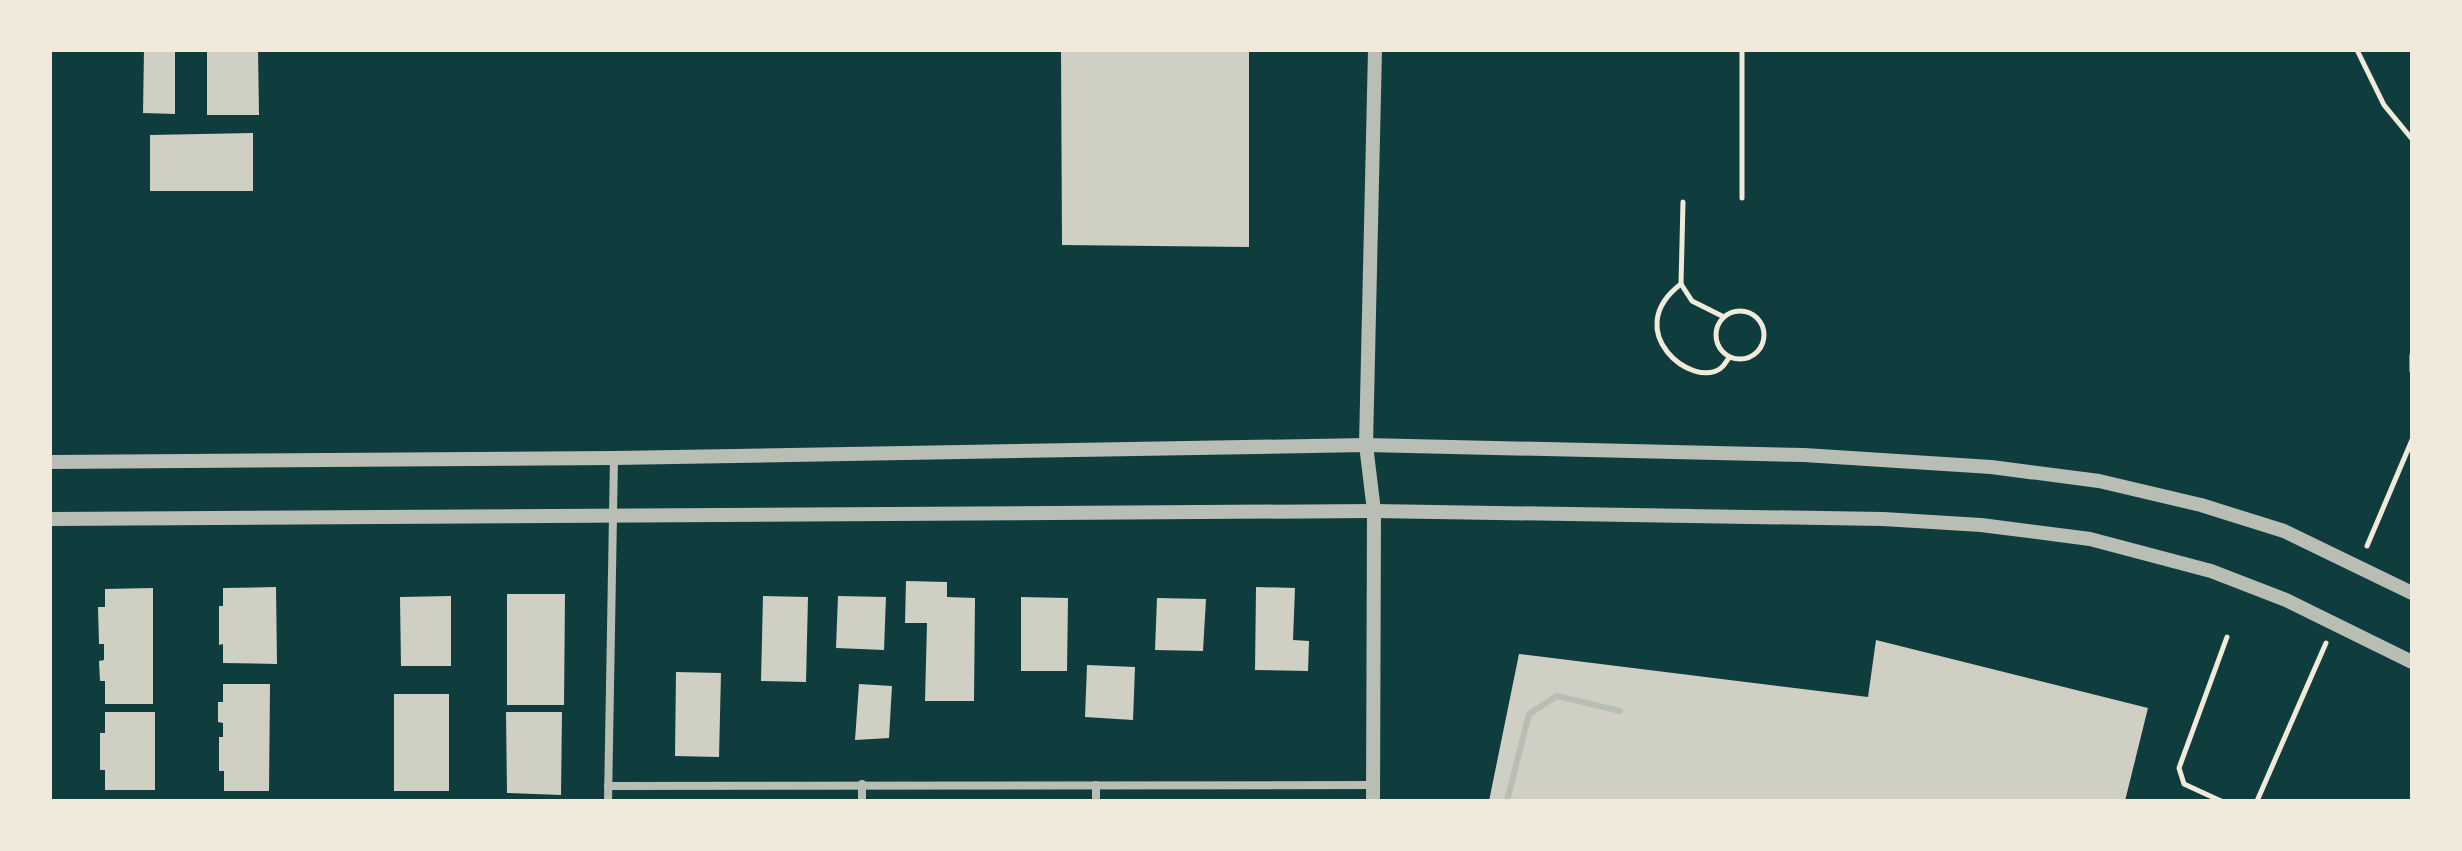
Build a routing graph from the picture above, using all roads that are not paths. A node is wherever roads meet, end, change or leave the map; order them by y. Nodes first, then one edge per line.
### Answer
1 (1375, 50) edge
2 (1366, 445) junction
3 (614, 458) junction
4 (50, 462) edge
5 (1374, 511) junction
6 (613, 517) junction
7 (50, 519) edge
8 (2412, 593) edge
9 (2412, 662) edge
10 (1620, 711) dead end
11 (862, 784) junction
12 (1096, 785) junction
13 (1373, 785) junction
14 (608, 786) junction
15 (608, 801) edge
16 (862, 801) edge
17 (1096, 801) edge
18 (1373, 801) edge
19 (1507, 801) edge

1 - 2 street
2 - 3 street
2 - 5 street
2 - 8 street
3 - 4 street
3 - 6 street
5 - 6 street
5 - 9 street
5 - 13 street
6 - 7 street
6 - 14 street
10 - 19 lane
11 - 12 street
11 - 14 street
11 - 16 street
12 - 13 street
12 - 17 street
13 - 18 street
14 - 15 street

